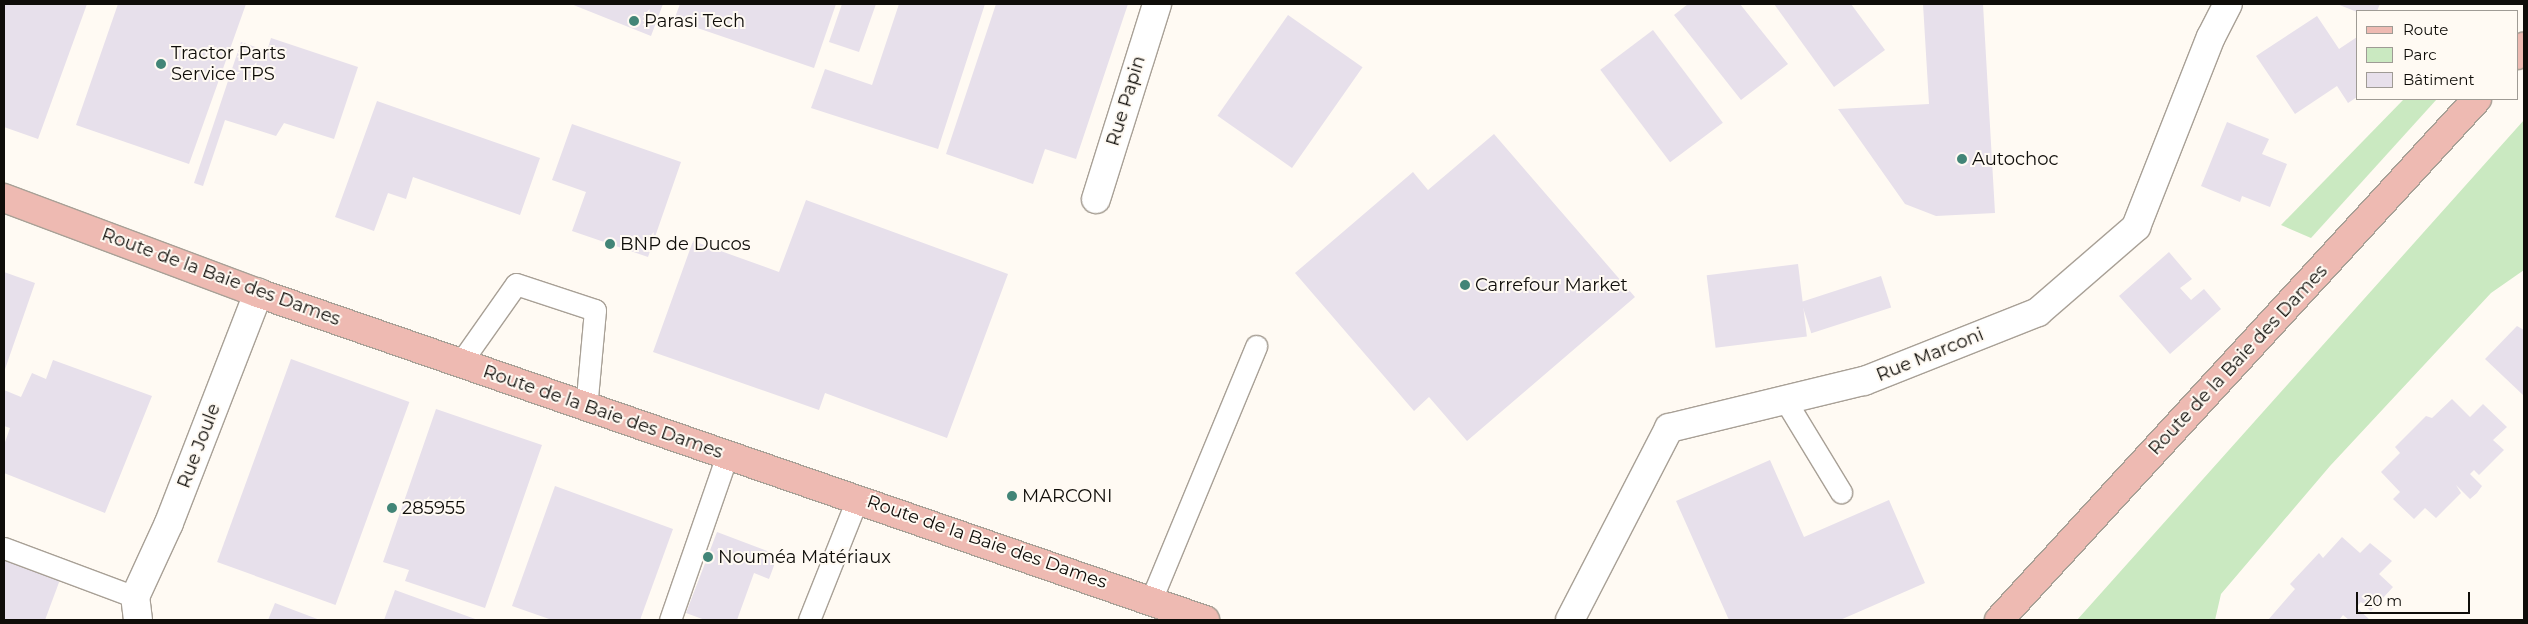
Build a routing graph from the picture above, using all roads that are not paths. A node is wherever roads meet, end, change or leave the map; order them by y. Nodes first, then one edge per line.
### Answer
1 (1157, 4) edge
2 (2228, 4) edge
3 (2476, 100) edge
4 (4, 198) edge
5 (1096, 199) dead end
6 (258, 292) junction
7 (1256, 346) dead end
8 (461, 362) junction
9 (1785, 400) junction
10 (586, 408) junction
11 (727, 455) junction
12 (1841, 492) dead end
13 (858, 497) junction
14 (4, 548) edge
15 (1151, 600) junction
16 (137, 608) edge
17 (670, 620) edge
18 (809, 620) edge
19 (1205, 620) edge
20 (1570, 620) edge
21 (1999, 620) edge

1 - 5 street, Rue Papin
2 - 9 street, Rue Marconi
3 - 21 main road, Route de la Baie des Dames
4 - 6 main road, Route de la Baie des Dames
6 - 8 main road, Route de la Baie des Dames
6 - 16 street, Rue Joule
7 - 15 lane
8 - 10 main road, Route de la Baie des Dames
8 - 10 lane
9 - 12 lane
9 - 20 street, Rue Marconi
10 - 11 main road, Route de la Baie des Dames
11 - 13 main road, Route de la Baie des Dames
11 - 17 lane
13 - 15 main road, Route de la Baie des Dames
13 - 18 lane
14 - 16 lane, Rue Joule
15 - 19 main road, Route de la Baie des Dames

